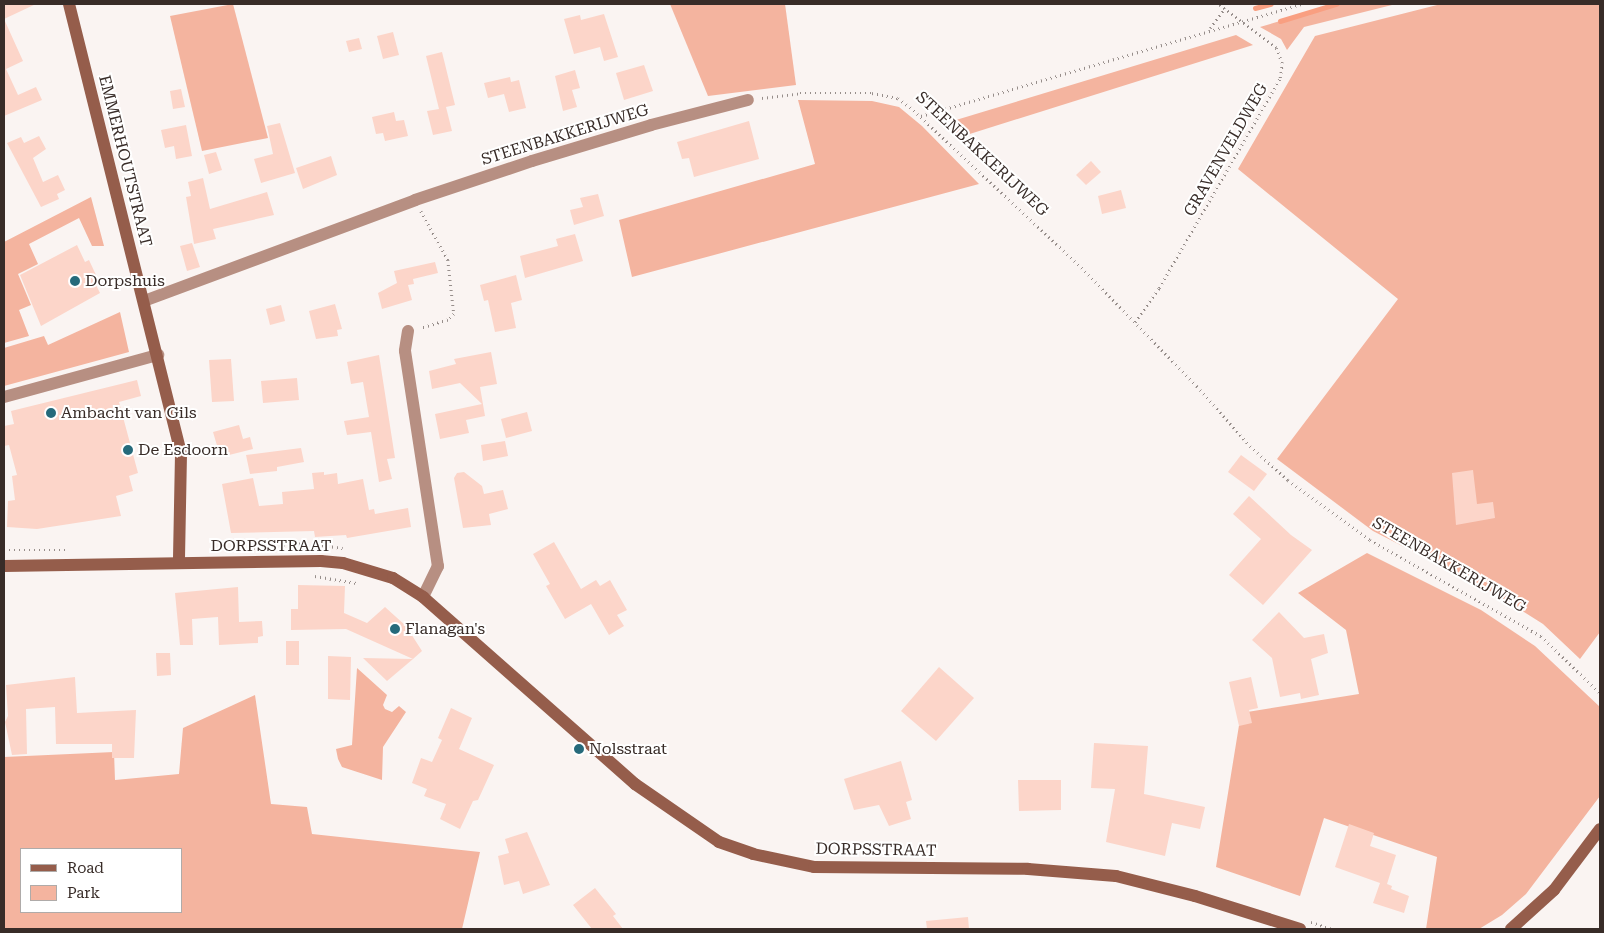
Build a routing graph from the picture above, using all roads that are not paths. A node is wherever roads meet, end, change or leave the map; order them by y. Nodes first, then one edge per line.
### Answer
1 (69, 4) edge
2 (748, 100) road end
3 (144, 301) junction
4 (408, 331) road end
5 (158, 355) junction
6 (4, 398) edge
7 (179, 563) junction
8 (4, 566) edge
9 (423, 597) junction
10 (1600, 829) edge
11 (1304, 925) edge
12 (1511, 929) edge

1 - 3 main road, EMMERHOUTSTRAAT
2 - 3 street, STEENBAKKERIJWEG
3 - 5 main road, EMMERHOUTSTRAAT
4 - 9 street
5 - 6 street
5 - 7 main road, EMMERHOUTSTRAAT
7 - 8 main road, DORPSSTRAAT
7 - 9 main road, DORPSSTRAAT
9 - 11 main road, DORPSSTRAAT
10 - 12 main road

